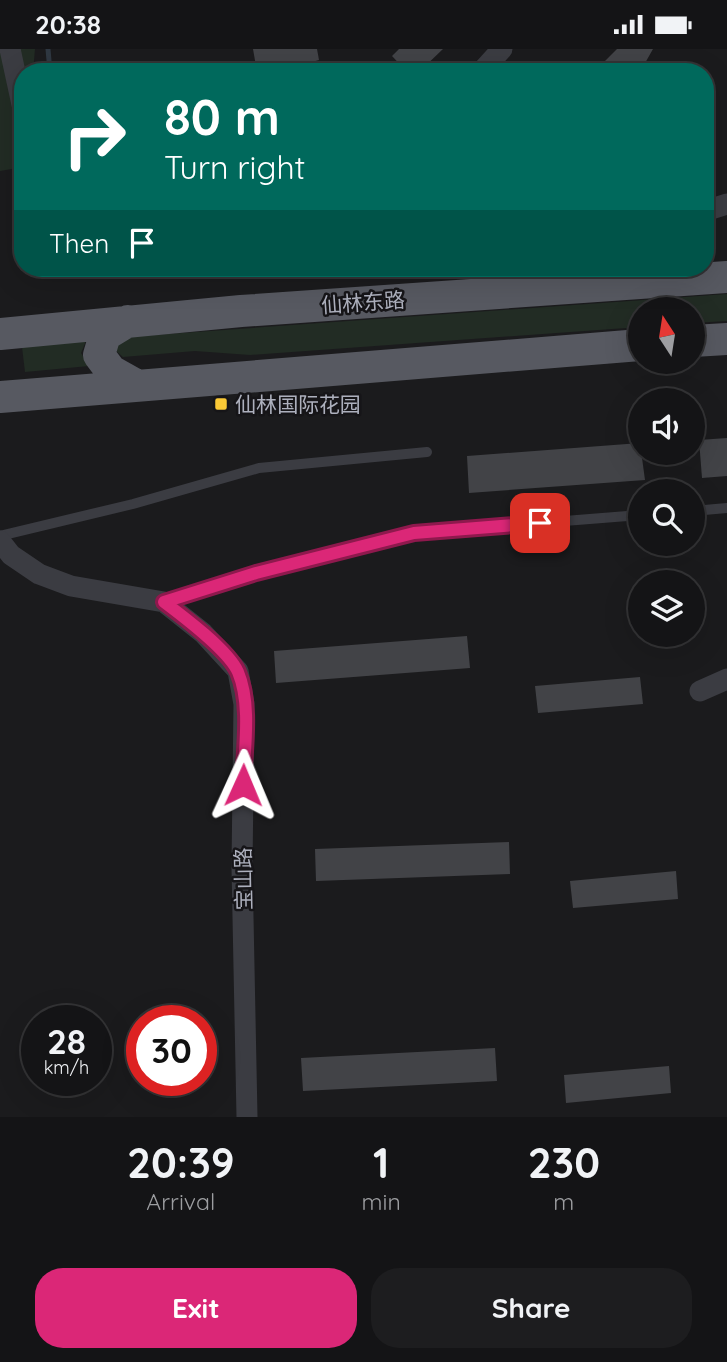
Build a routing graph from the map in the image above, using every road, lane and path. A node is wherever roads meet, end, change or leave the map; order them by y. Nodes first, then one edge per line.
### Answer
1 (10, 49) edge
2 (502, 49) edge
3 (489, 63) edge
4 (14, 67) edge
5 (727, 277) edge
6 (128, 321) junction
7 (0, 334) edge
8 (727, 339) edge
9 (705, 340) edge
10 (628, 346) edge
11 (136, 385) junction
12 (0, 397) edge
13 (426, 452) dead end
14 (727, 508) edge
15 (705, 510) edge
16 (628, 516) edge
17 (0, 539) edge
18 (164, 602) junction
19 (727, 679) edge
20 (700, 691) dead end
21 (247, 1117) edge

1 - 4 street
2 - 3 street
5 - 6 main road, 仙林东路
6 - 7 main road, 仙林东路
6 - 11 main road
8 - 9 main road
10 - 11 main road
11 - 12 main road
13 - 17 lane
14 - 15 lane
16 - 18 lane
17 - 18 street, 宝山路
18 - 21 street, 宝山路
19 - 20 street

